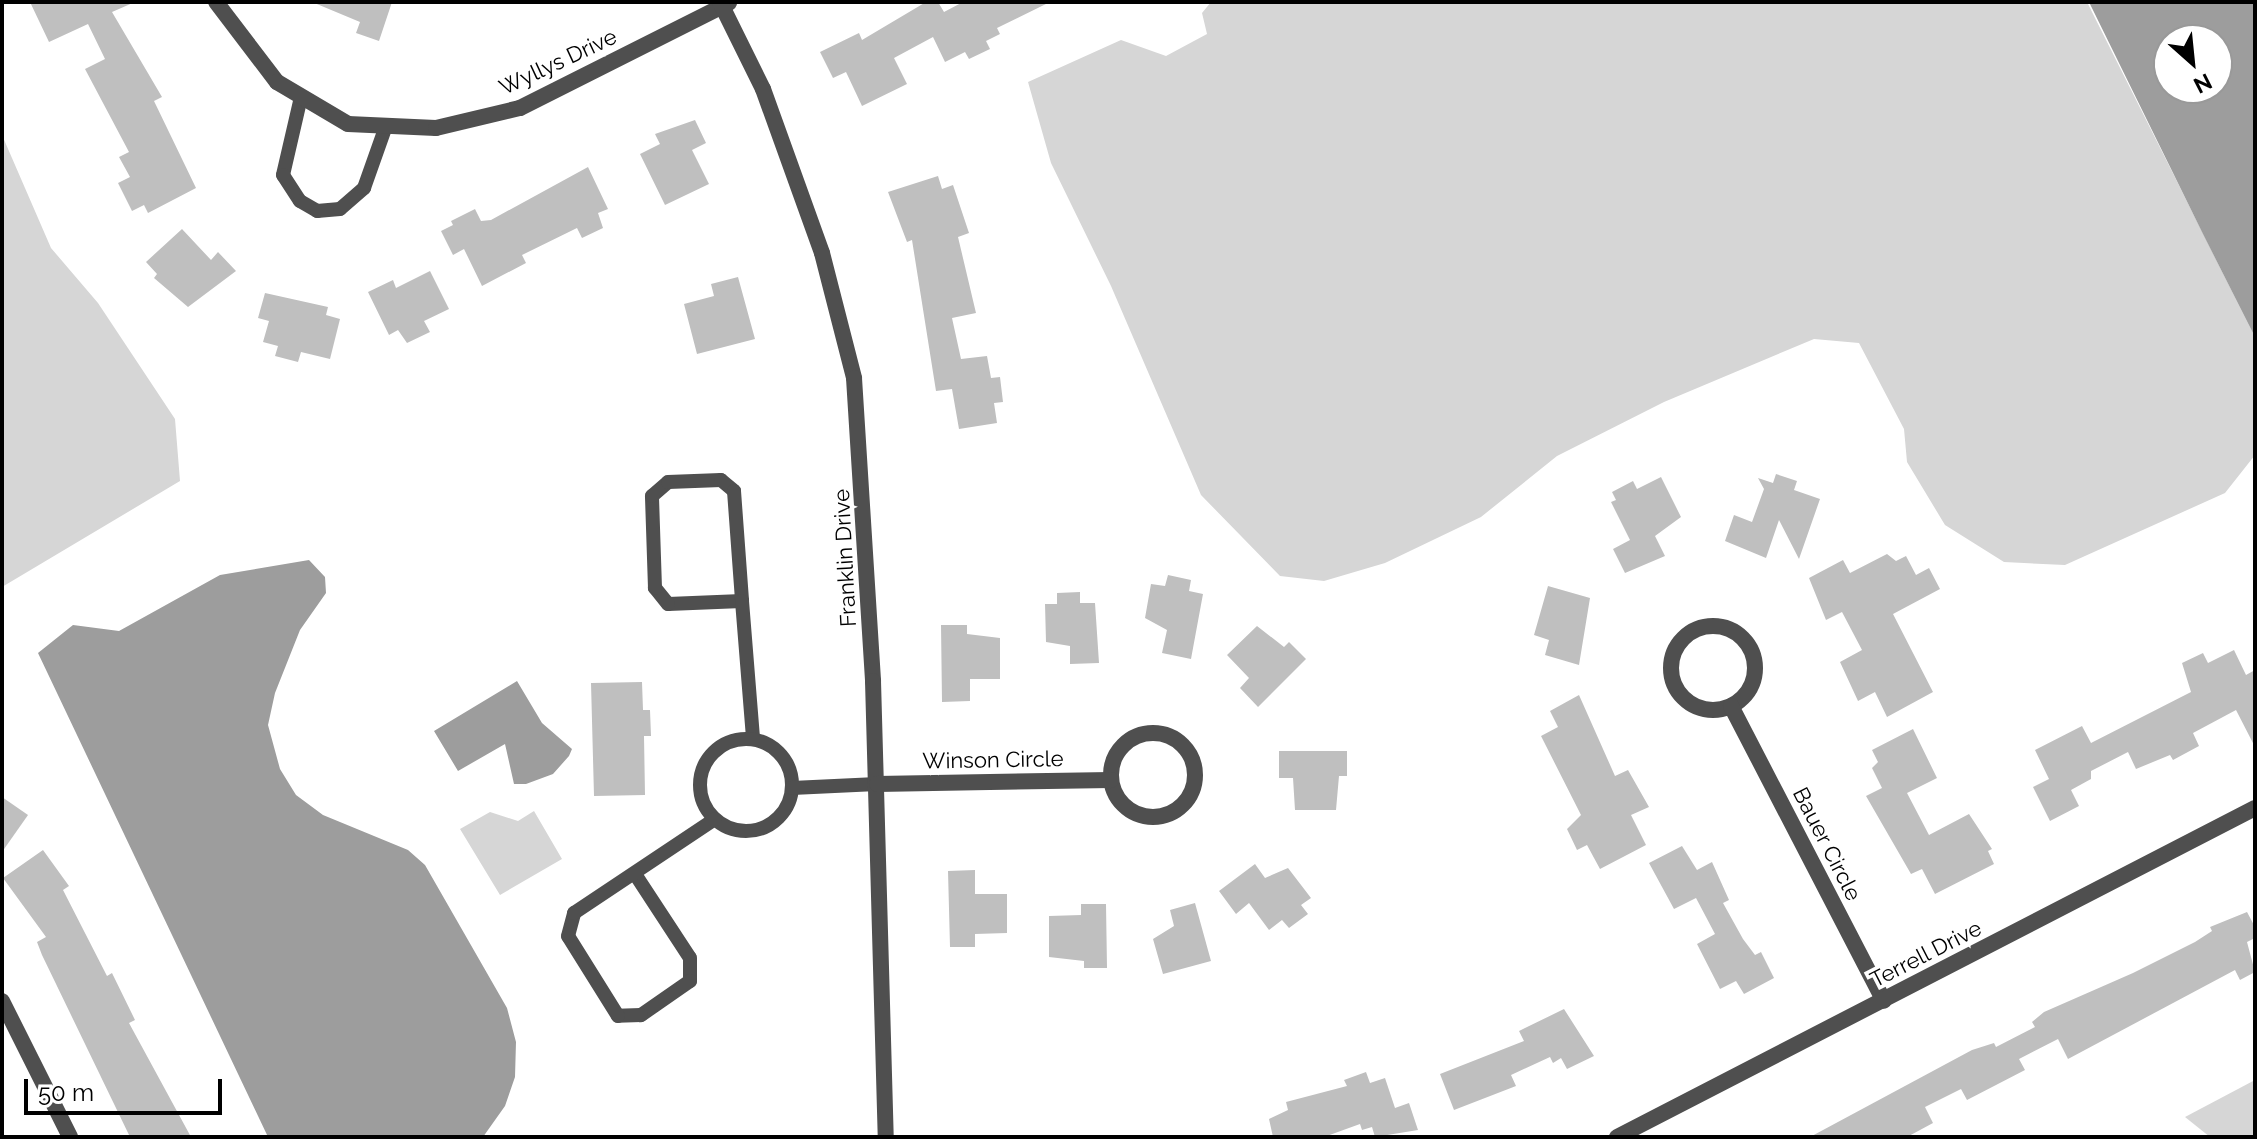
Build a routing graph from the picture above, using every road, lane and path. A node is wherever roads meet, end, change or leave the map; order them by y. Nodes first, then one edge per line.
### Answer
1 (216, 2) edge
2 (724, 3) edge
3 (301, 97) junction
4 (386, 126) junction
5 (742, 601) junction
6 (1731, 706) junction
7 (753, 739) junction
8 (1111, 780) junction
9 (877, 784) junction
10 (792, 788) junction
11 (2255, 808) edge
12 (715, 819) junction
13 (635, 874) junction
14 (2, 1001) edge
15 (1884, 1001) junction
16 (70, 1137) edge
17 (886, 1137) edge
18 (1617, 1137) edge

1 - 3 street, Wyllys Drive
2 - 4 street, Wyllys Drive
2 - 9 street, Franklin Drive
3 - 4 street, Wyllys Drive
3 - 4 lane
5 - 5 lane
5 - 7 lane
6 - 6 street
6 - 15 street, Bauer Circle
7 - 10 lane
7 - 12 lane
8 - 8 street
8 - 9 street, Winson Circle
9 - 10 lane
9 - 17 street, Franklin Drive
10 - 12 lane
11 - 15 street, Terrell Drive
12 - 13 lane
13 - 13 lane
14 - 16 street
15 - 18 street, Terrell Drive

